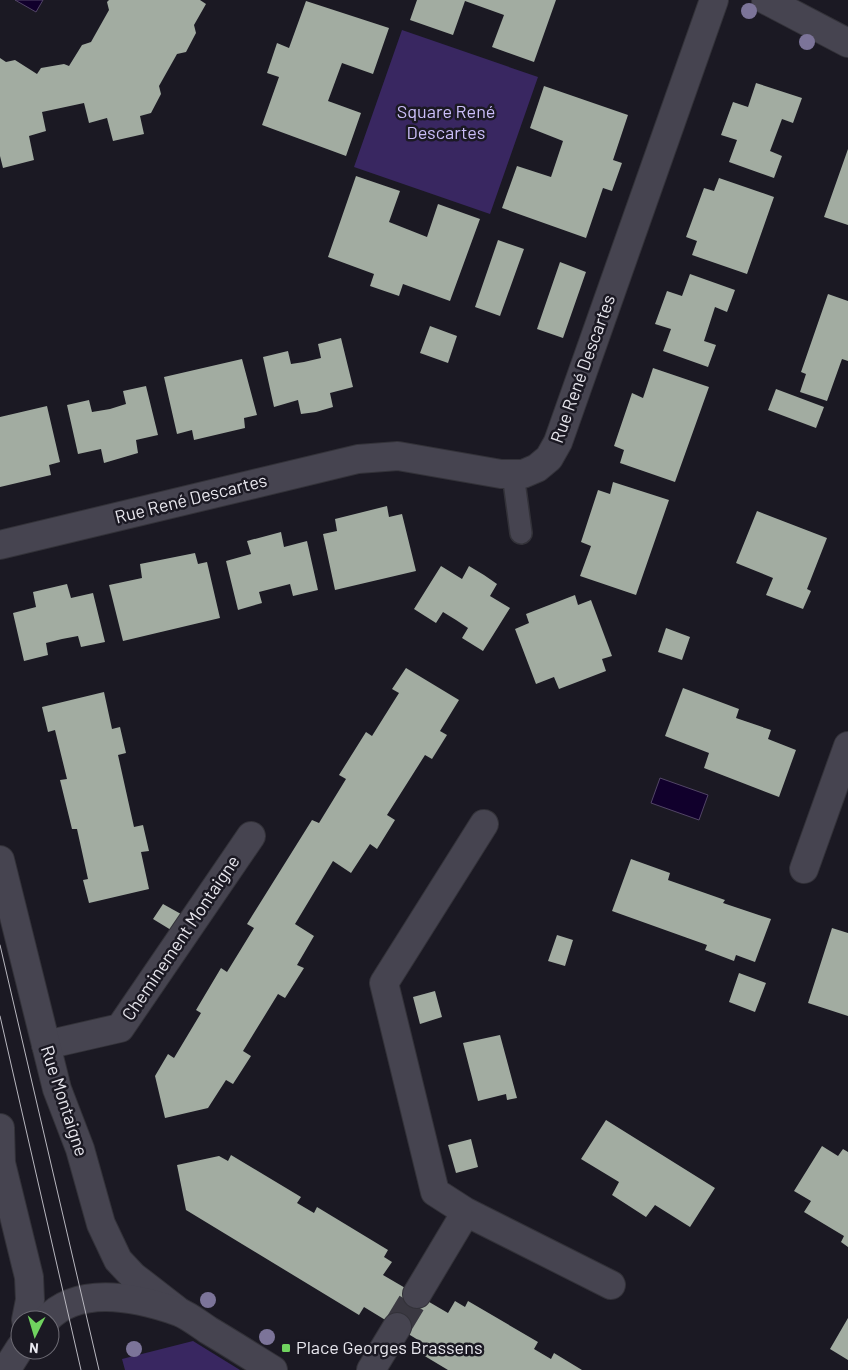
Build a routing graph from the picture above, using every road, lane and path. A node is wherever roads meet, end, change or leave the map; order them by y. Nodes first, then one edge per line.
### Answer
1 (714, 0) edge
2 (766, 0) edge
3 (848, 43) edge
4 (513, 474) junction
5 (521, 533) dead end
6 (0, 545) edge
7 (848, 746) edge
8 (484, 824) dead end
9 (251, 836) dead end
10 (0, 860) edge
11 (804, 869) dead end
12 (46, 1045) junction
13 (0, 1128) edge
14 (466, 1212) junction
15 (611, 1286) dead end
16 (417, 1294) tunnel mouth
17 (28, 1310) edge
18 (58, 1310) edge
19 (180, 1313) junction
20 (397, 1327) tunnel mouth
21 (273, 1370) edge
22 (371, 1370) edge

1 - 4 street, Rue René Descartes
2 - 3 street
4 - 5 lane
4 - 6 street, Rue René Descartes
7 - 11 street
8 - 14 street
9 - 12 street, Cheminement Montaigne
10 - 12 street, Rue Montaigne
12 - 19 street, Rue Montaigne
13 - 17 street
14 - 15 street
14 - 16 street
18 - 19 street
19 - 21 street
20 - 22 street

